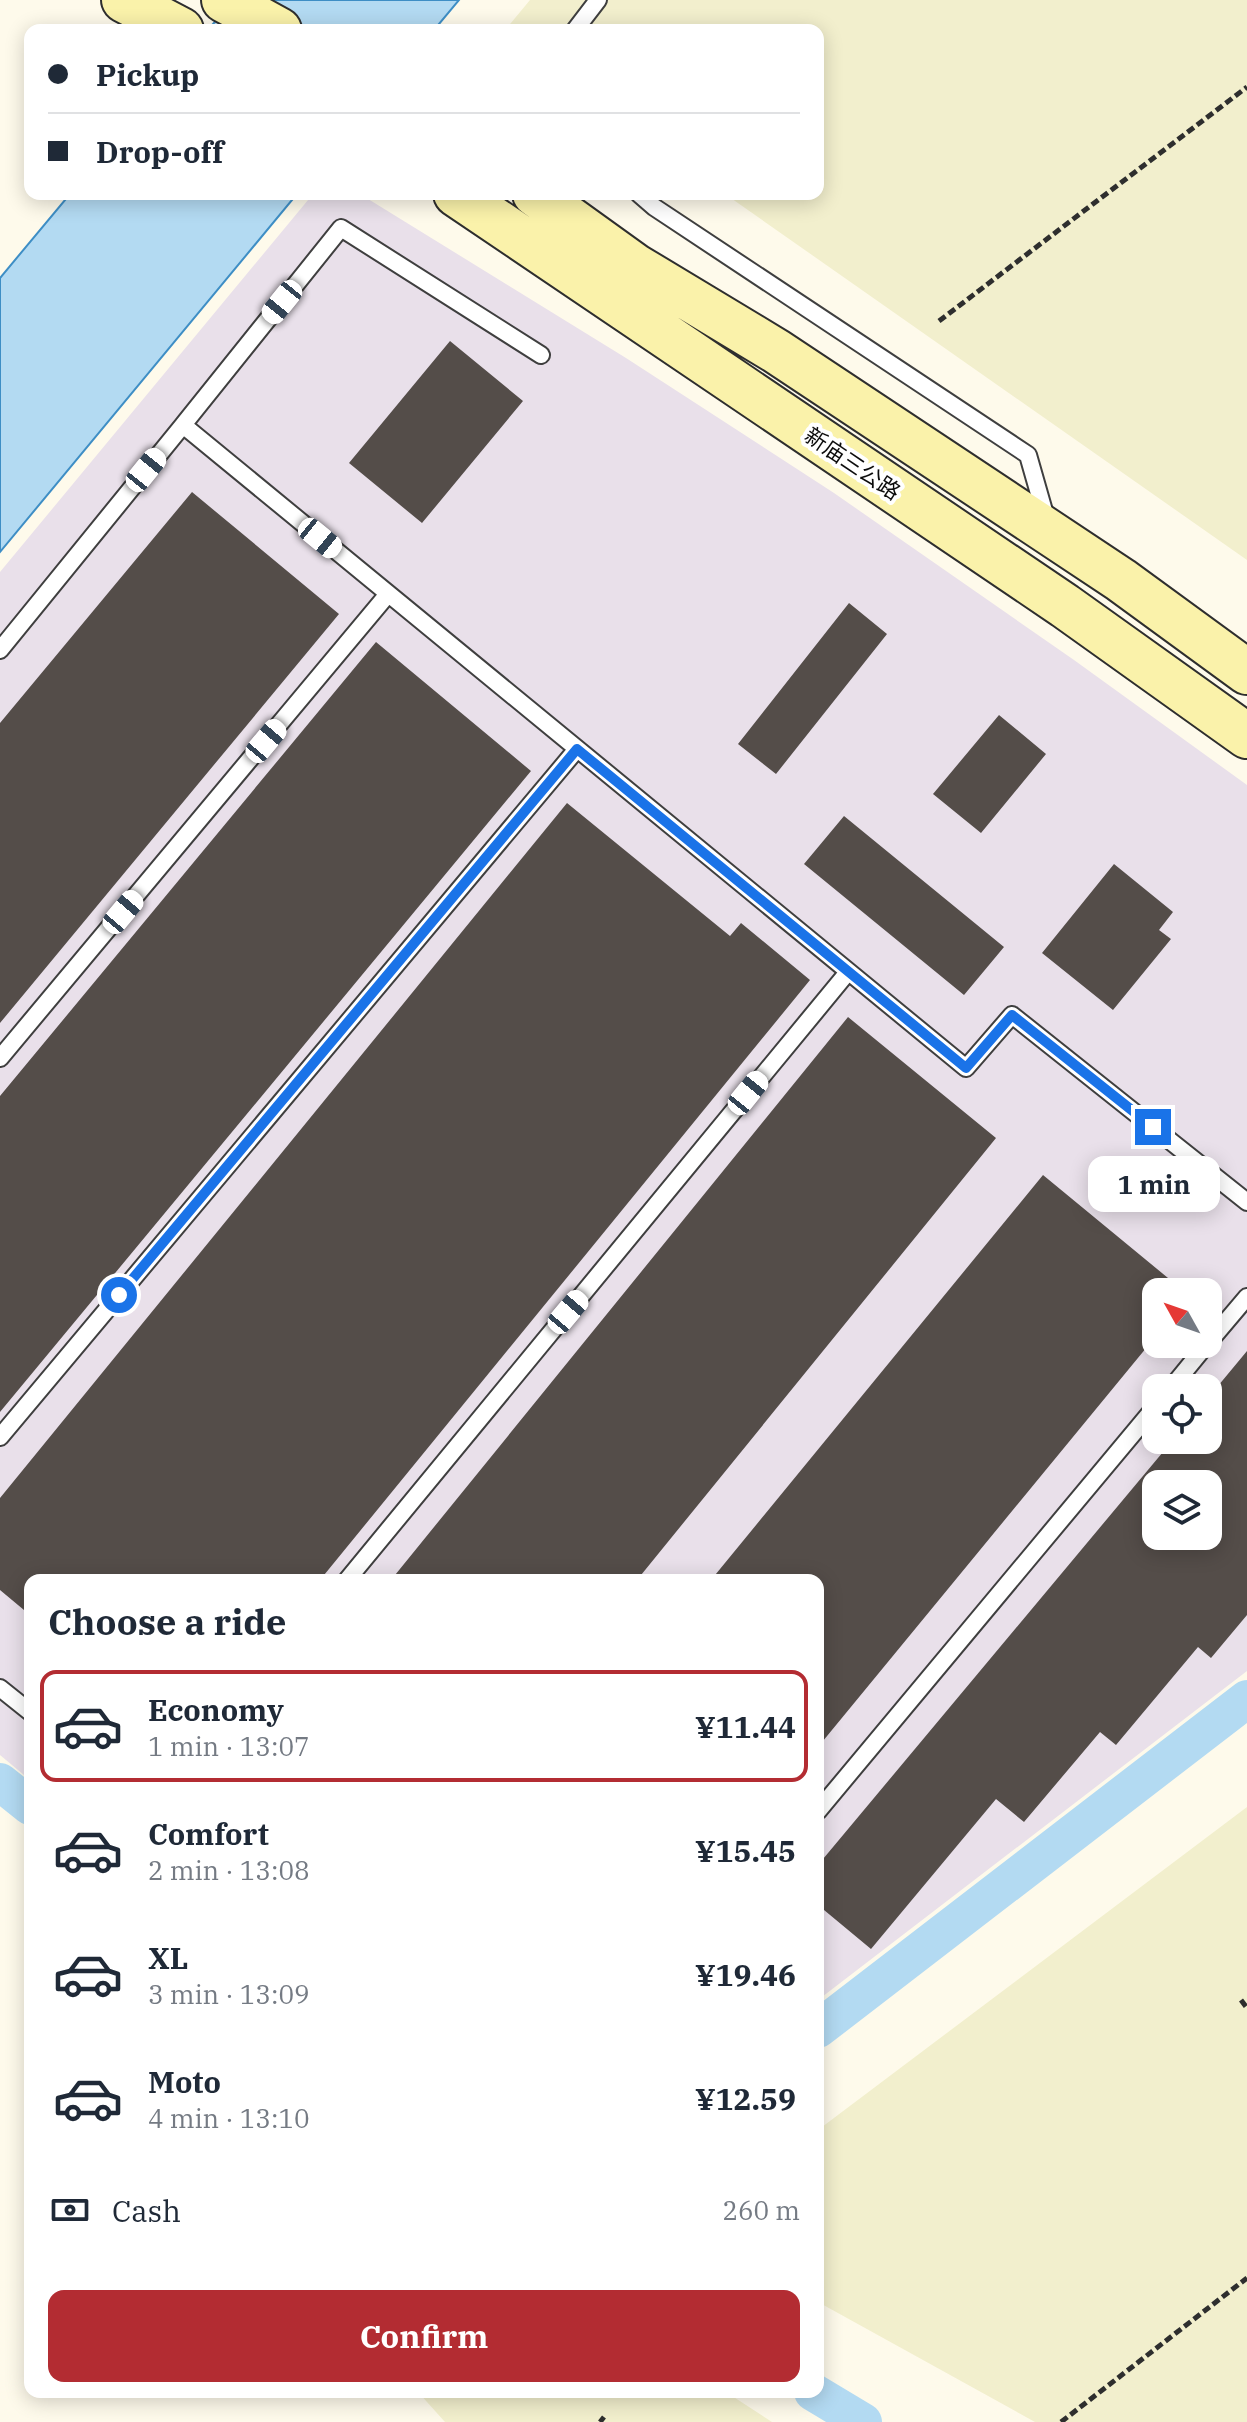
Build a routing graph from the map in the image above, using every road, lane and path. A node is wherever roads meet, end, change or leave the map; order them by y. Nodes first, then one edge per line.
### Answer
1 (124, 0) edge
2 (224, 0) edge
3 (598, 0) edge
4 (170, 24) edge
5 (268, 24) edge
6 (580, 24) edge
7 (1247, 87) edge
8 (467, 200) edge
9 (541, 200) edge
10 (646, 200) edge
11 (620, 280) junction
12 (939, 321) dead end
13 (541, 355) dead end
14 (183, 425) junction
15 (1050, 533) junction
16 (388, 594) junction
17 (0, 650) edge
18 (1247, 672) edge
19 (1247, 736) edge
20 (577, 749) junction
21 (848, 972) junction
22 (0, 1058) edge
23 (1247, 1202) edge
24 (1247, 1297) edge
25 (1222, 1327) edge
26 (1196, 1358) edge
27 (1183, 1374) edge
28 (1142, 1423) edge
29 (0, 1437) edge
30 (352, 1574) edge
31 (0, 1688) edge
32 (24, 1707) edge
33 (824, 1804) edge
34 (1241, 2000) dead end
35 (1247, 2008) edge
36 (1247, 2278) edge
37 (1061, 2422) edge

1 - 4 main road
2 - 5 main road
3 - 6 lane
7 - 12 path
8 - 11 main road, 新庙三公路
9 - 11 main road, 新庙三公路
10 - 15 lane
11 - 15 main road, 新庙三公路
11 - 19 main road, 新庙三公路
13 - 14 lane
14 - 16 lane
14 - 17 lane
15 - 18 main road, 新庙三公路
16 - 20 lane
16 - 22 lane
20 - 21 lane
20 - 29 lane
21 - 23 lane
21 - 30 lane
24 - 25 lane
26 - 27 lane
28 - 33 lane
31 - 32 lane
34 - 35 path
36 - 37 path

